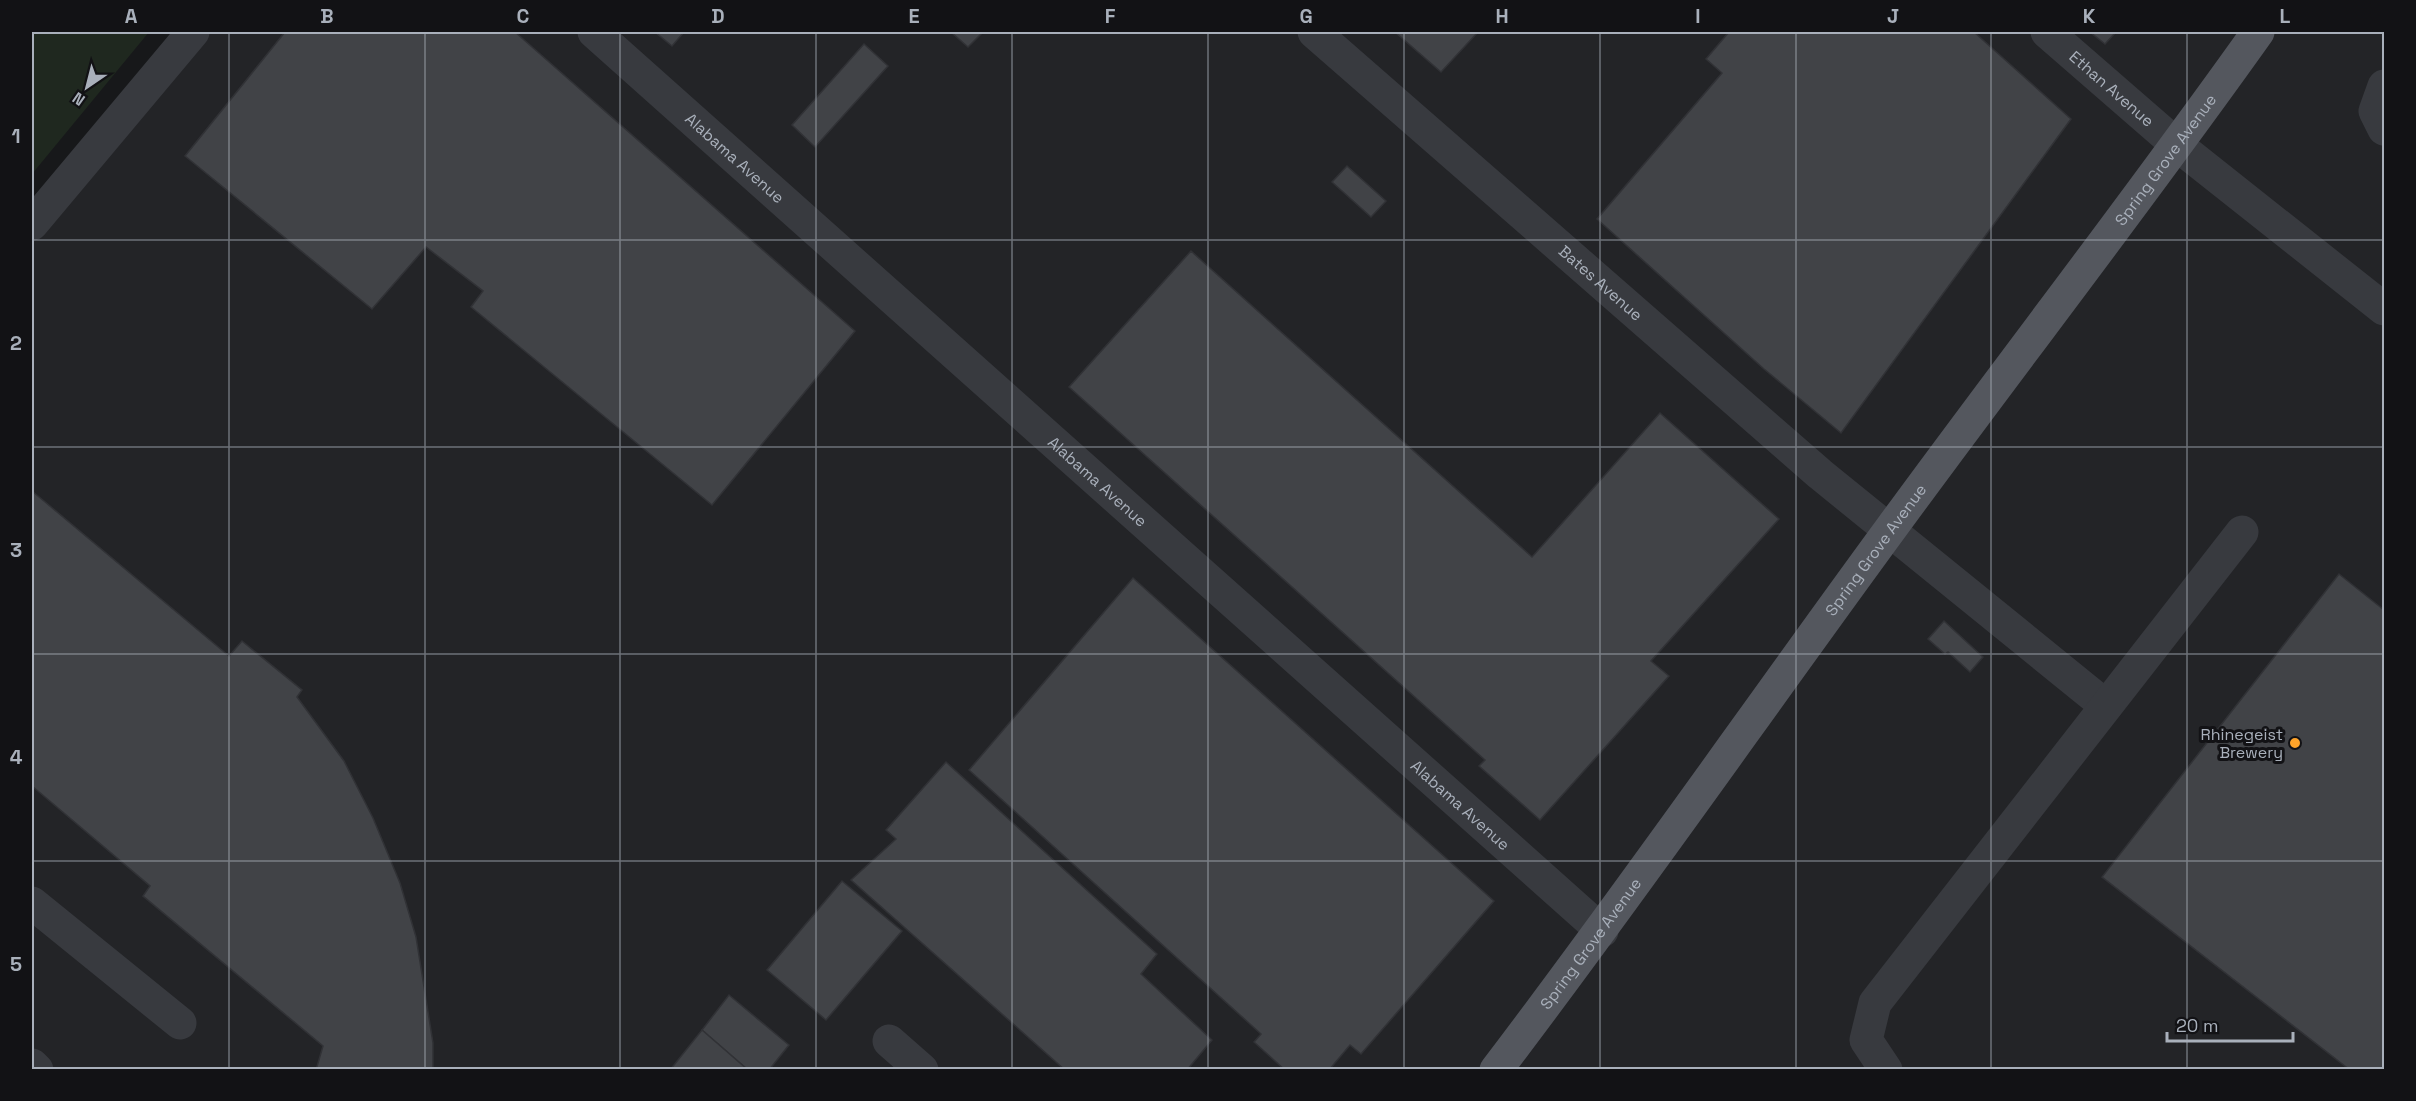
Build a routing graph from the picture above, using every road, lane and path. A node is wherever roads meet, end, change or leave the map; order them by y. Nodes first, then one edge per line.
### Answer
1 (193, 32) edge
2 (594, 32) edge
3 (1314, 32) edge
4 (2047, 32) edge
5 (2258, 32) edge
6 (2385, 86) edge
7 (2385, 129) edge
8 (2177, 146) junction
9 (32, 224) edge
10 (2385, 309) edge
11 (1888, 531) junction
12 (2242, 532) dead end
13 (2106, 706) junction
14 (32, 903) edge
15 (1602, 931) junction
16 (180, 1023) dead end
17 (889, 1041) dead end
18 (32, 1065) edge
19 (37, 1070) edge
20 (922, 1070) edge
21 (1496, 1070) edge
22 (1886, 1070) edge

1 - 9 street
2 - 15 street, Alabama Avenue
3 - 11 street, Bates Avenue
4 - 8 street, Ethan Avenue
5 - 8 main road, Spring Grove Avenue
6 - 7 street
8 - 10 street, Ethan Avenue
8 - 11 main road, Spring Grove Avenue
11 - 13 street, Bates Avenue
11 - 15 main road, Spring Grove Avenue
12 - 13 street
13 - 22 street
14 - 16 street
15 - 21 main road, Spring Grove Avenue
17 - 20 street
18 - 19 street

